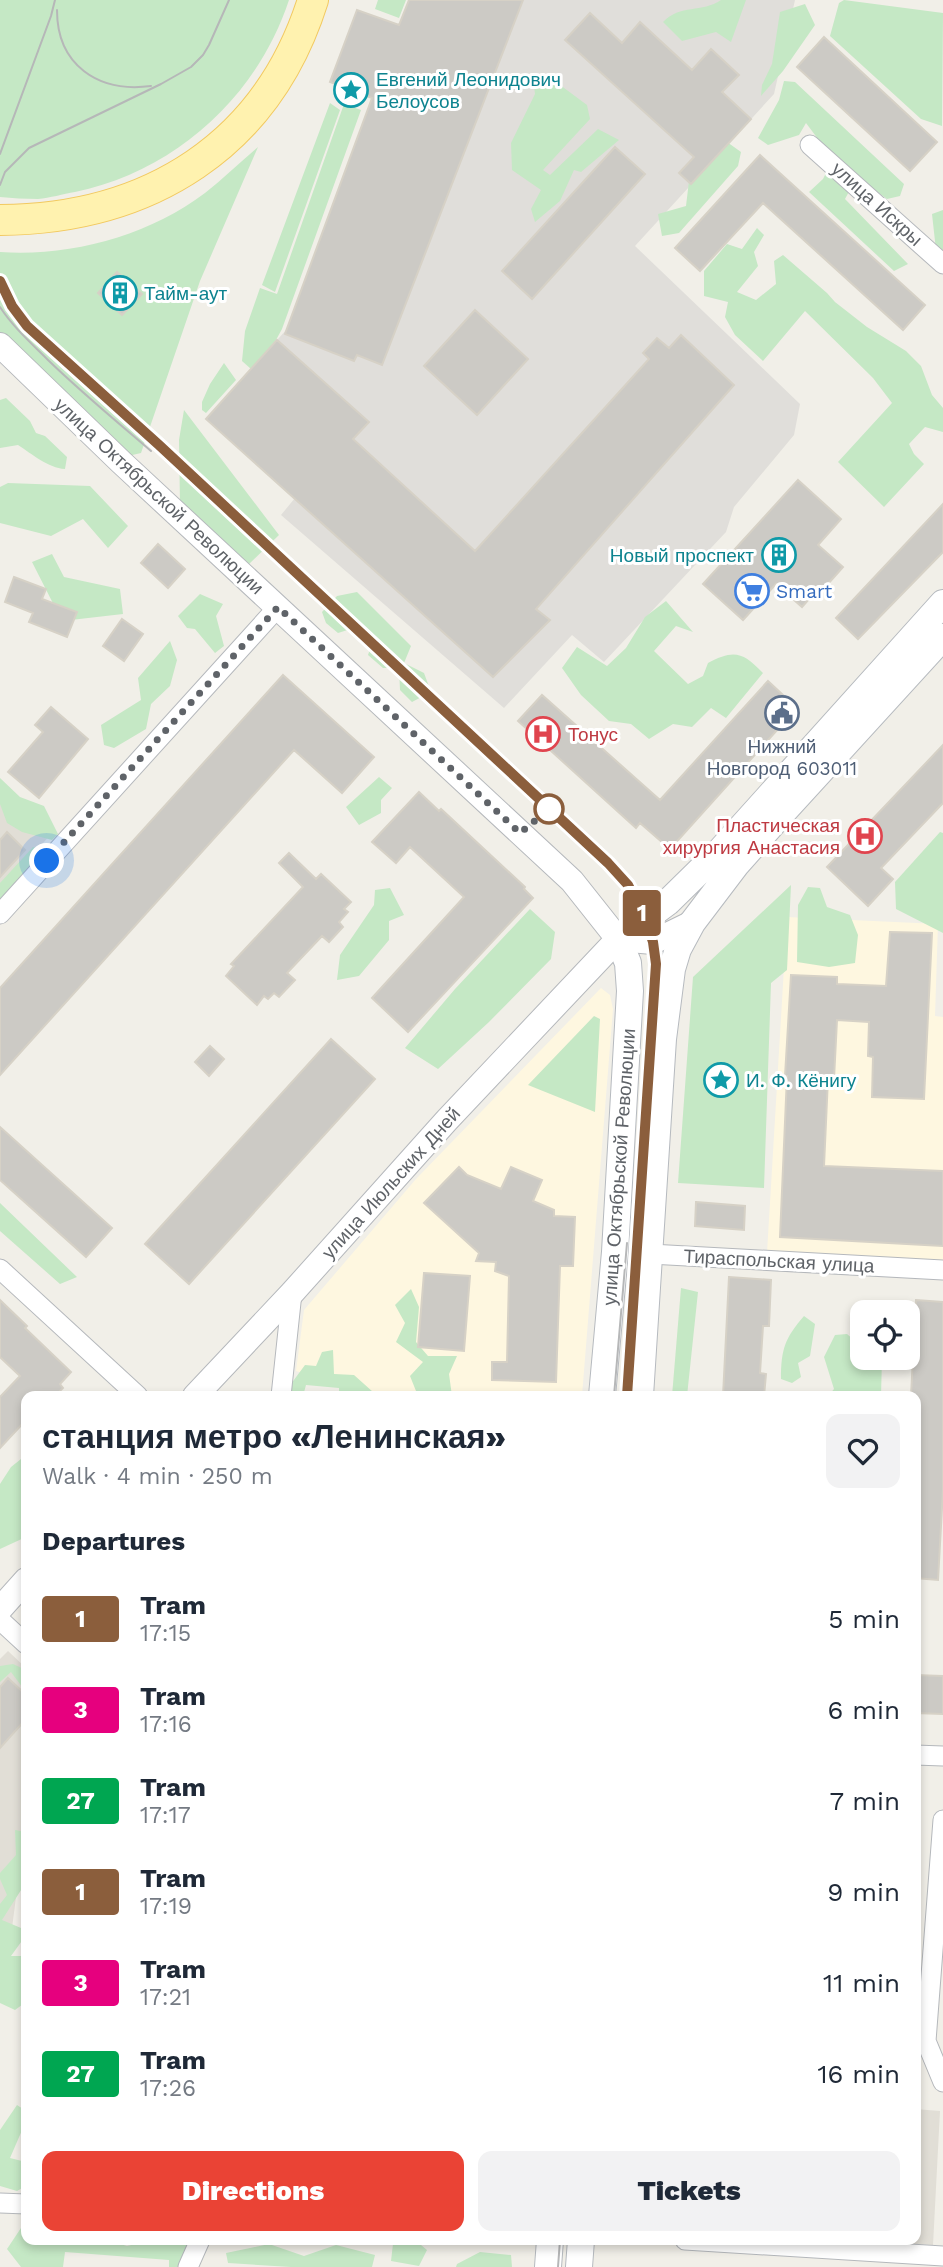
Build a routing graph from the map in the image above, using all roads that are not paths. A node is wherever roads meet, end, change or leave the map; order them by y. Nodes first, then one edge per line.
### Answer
1 (313, 0) edge
2 (810, 145) dead end
3 (0, 220) edge
4 (943, 264) edge
5 (0, 345) edge
6 (943, 603) edge
7 (278, 607) junction
8 (943, 637) edge
9 (0, 914) edge
10 (692, 923) junction
11 (623, 951) junction
12 (621, 1143) junction
13 (657, 1145) junction
14 (615, 1252) junction
15 (650, 1254) junction
16 (0, 1269) edge
17 (943, 1270) edge
18 (292, 1293) junction
19 (133, 1391) edge
20 (200, 1391) edge
21 (282, 1391) edge
22 (603, 1391) edge
23 (640, 1391) edge
24 (21, 1586) edge
25 (0, 1609) edge
26 (0, 1620) edge
27 (21, 1639) edge
28 (921, 1755) edge
29 (943, 1756) edge
30 (943, 1820) edge
31 (943, 2082) edge
32 (0, 2203) edge
33 (21, 2204) edge
34 (198, 2245) edge
35 (550, 2245) edge
36 (581, 2245) edge
37 (750, 2245) edge
38 (932, 2259) edge
39 (188, 2267) edge
40 (548, 2267) edge
41 (579, 2267) edge

1 - 3 main road
2 - 4 street, улица Искры
5 - 7 street, улица Октябрьской Революции
6 - 11 main road
7 - 9 street
7 - 11 street, улица Октябрьской Революции
8 - 10 main road, улица Октябрьской Революции
10 - 11 street
10 - 13 main road, улица Октябрьской Революции
11 - 12 main road, улица Октябрьской Революции
11 - 18 street, улица Июльских Дней
12 - 13 main road
12 - 14 main road, улица Октябрьской Революции
13 - 15 main road, улица Октябрьской Революции
14 - 15 main road, Тираспольская улица
14 - 22 main road, улица Октябрьской Революции
15 - 17 street, Тираспольская улица
15 - 23 main road, улица Октябрьской Революции
16 - 19 street
18 - 20 street, улица Июльских Дней
18 - 21 street
24 - 25 street
26 - 27 street
28 - 29 street
30 - 31 street
32 - 33 street
34 - 39 street
35 - 40 main road
36 - 41 main road
37 - 38 street

